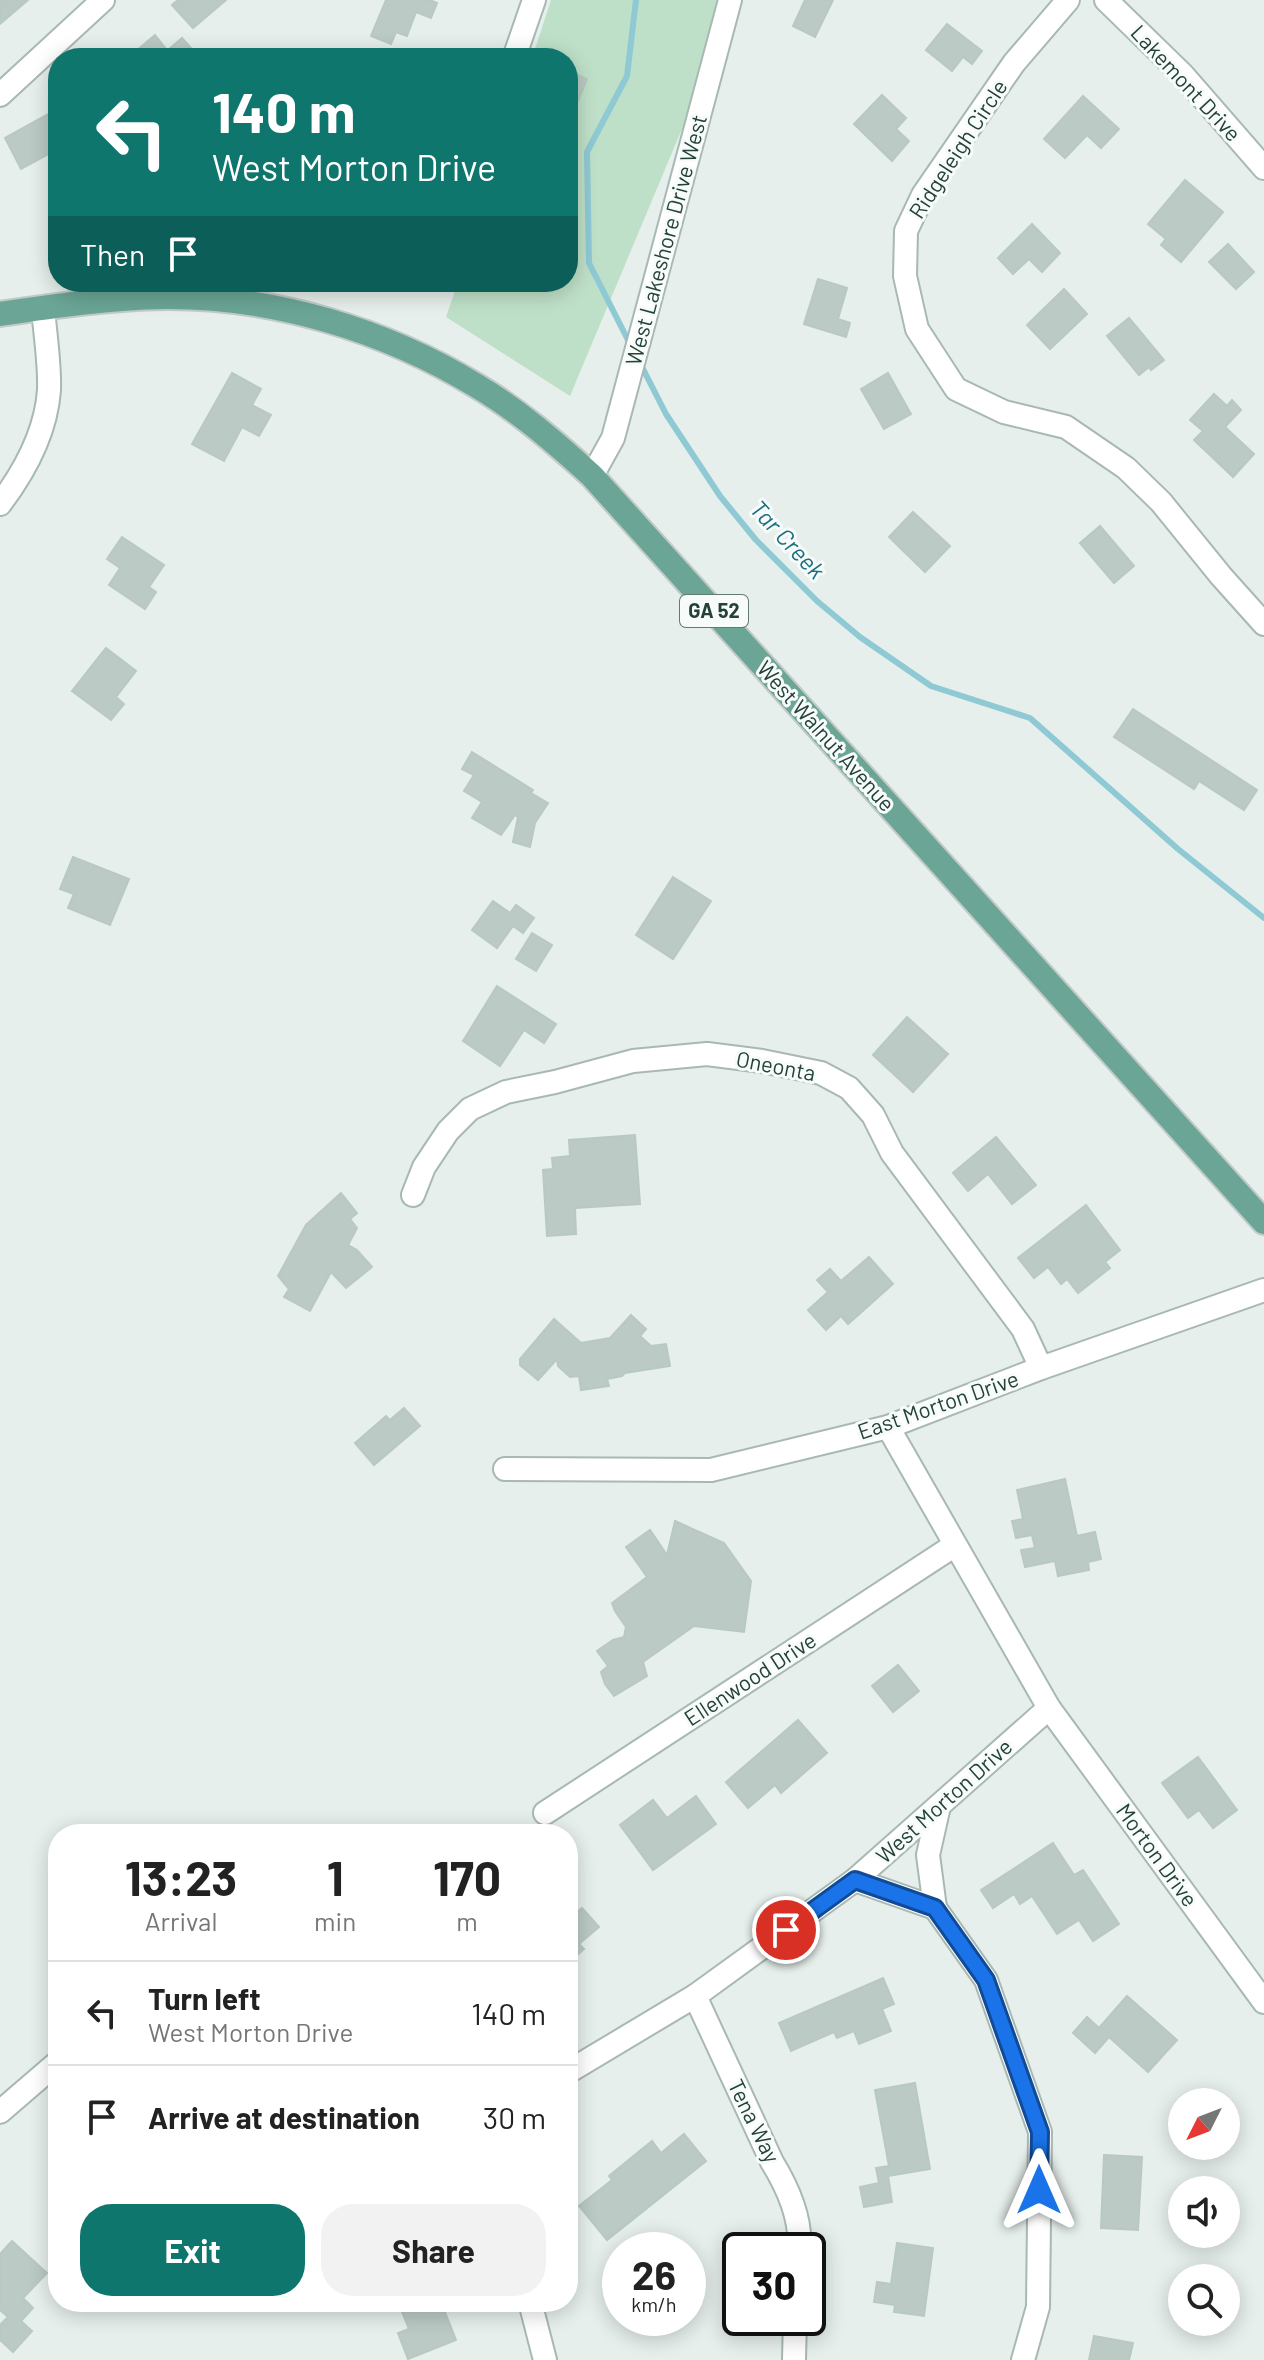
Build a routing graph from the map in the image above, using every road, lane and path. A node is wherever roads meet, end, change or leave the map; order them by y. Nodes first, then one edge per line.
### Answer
1 (103, 0) edge
2 (534, 0) edge
3 (730, 0) edge
4 (1068, 0) edge
5 (1106, 0) edge
6 (51, 48) edge
7 (517, 48) edge
8 (48, 51) edge
9 (0, 95) edge
10 (1264, 168) edge
11 (43, 308) junction
12 (0, 314) edge
13 (592, 476) junction
14 (0, 504) edge
15 (1264, 624) edge
16 (413, 1195) dead end
17 (1264, 1222) edge
18 (1264, 1290) edge
19 (1041, 1368) junction
20 (888, 1427) junction
21 (505, 1469) dead end
22 (955, 1545) junction
23 (1049, 1708) junction
24 (939, 1806) junction
25 (545, 1813) dead end
26 (855, 1880) junction
27 (935, 1908) junction
28 (695, 1996) junction
29 (1264, 2002) edge
30 (578, 2066) edge
31 (48, 2071) edge
32 (0, 2112) edge
33 (798, 2232) edge
34 (533, 2312) edge
35 (795, 2336) edge
36 (545, 2360) edge
37 (794, 2360) edge
38 (1023, 2360) edge

1 - 6 street
2 - 7 street
3 - 13 street, West Lakeshore Drive West
4 - 15 street, Ridgeleigh Circle
5 - 10 street, Lakemont Drive
8 - 9 street
11 - 12 main road, West Walnut Avenue / GA 52
11 - 13 main road, West Walnut Avenue / GA 52
11 - 14 street
13 - 17 main road, West Walnut Avenue / GA 52
16 - 19 street, Oneonta
18 - 19 street, East Morton Drive
19 - 20 street, East Morton Drive
20 - 21 street, East Morton Drive
20 - 22 street
22 - 23 street
22 - 25 street, Ellenwood Drive
23 - 24 street, West Morton Drive
23 - 29 street, Morton Drive
24 - 26 street, West Morton Drive
24 - 27 street
26 - 27 street
26 - 28 street, West Morton Drive
27 - 38 street
28 - 30 street, West Morton Drive
28 - 33 street, Tena Way
31 - 32 street
34 - 36 street
35 - 37 street

